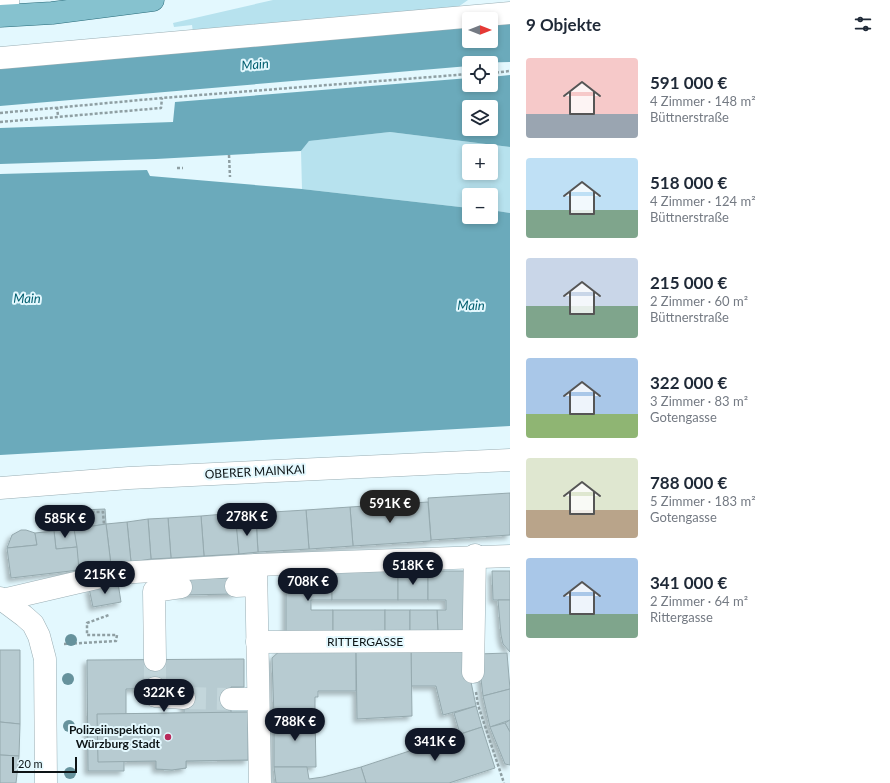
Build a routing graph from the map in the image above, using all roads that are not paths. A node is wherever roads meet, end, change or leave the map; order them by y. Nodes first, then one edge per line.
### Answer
1 (153, 0) edge
2 (6, 10) edge
3 (510, 13) edge
4 (0, 58) edge
5 (510, 460) edge
6 (0, 488) edge
7 (476, 556) junction
8 (510, 556) edge
9 (249, 579) junction
10 (181, 587) dead end
11 (1, 599) edge
12 (257, 642) junction
13 (473, 642) junction
14 (155, 660) tunnel mouth
15 (473, 672) road end
16 (155, 688) dead end
17 (184, 698) tunnel mouth
18 (231, 699) tunnel mouth
19 (258, 699) junction
20 (46, 783) edge
21 (260, 783) edge

1 - 2 main road
3 - 4 street
5 - 6 street, OBERER MAINKAI
7 - 8 street
7 - 9 street
7 - 13 street
9 - 11 street
9 - 12 street
10 - 14 street
11 - 20 street
12 - 13 street, RITTERGASSE
12 - 19 street
13 - 15 street
16 - 17 street
18 - 19 street
19 - 21 street

